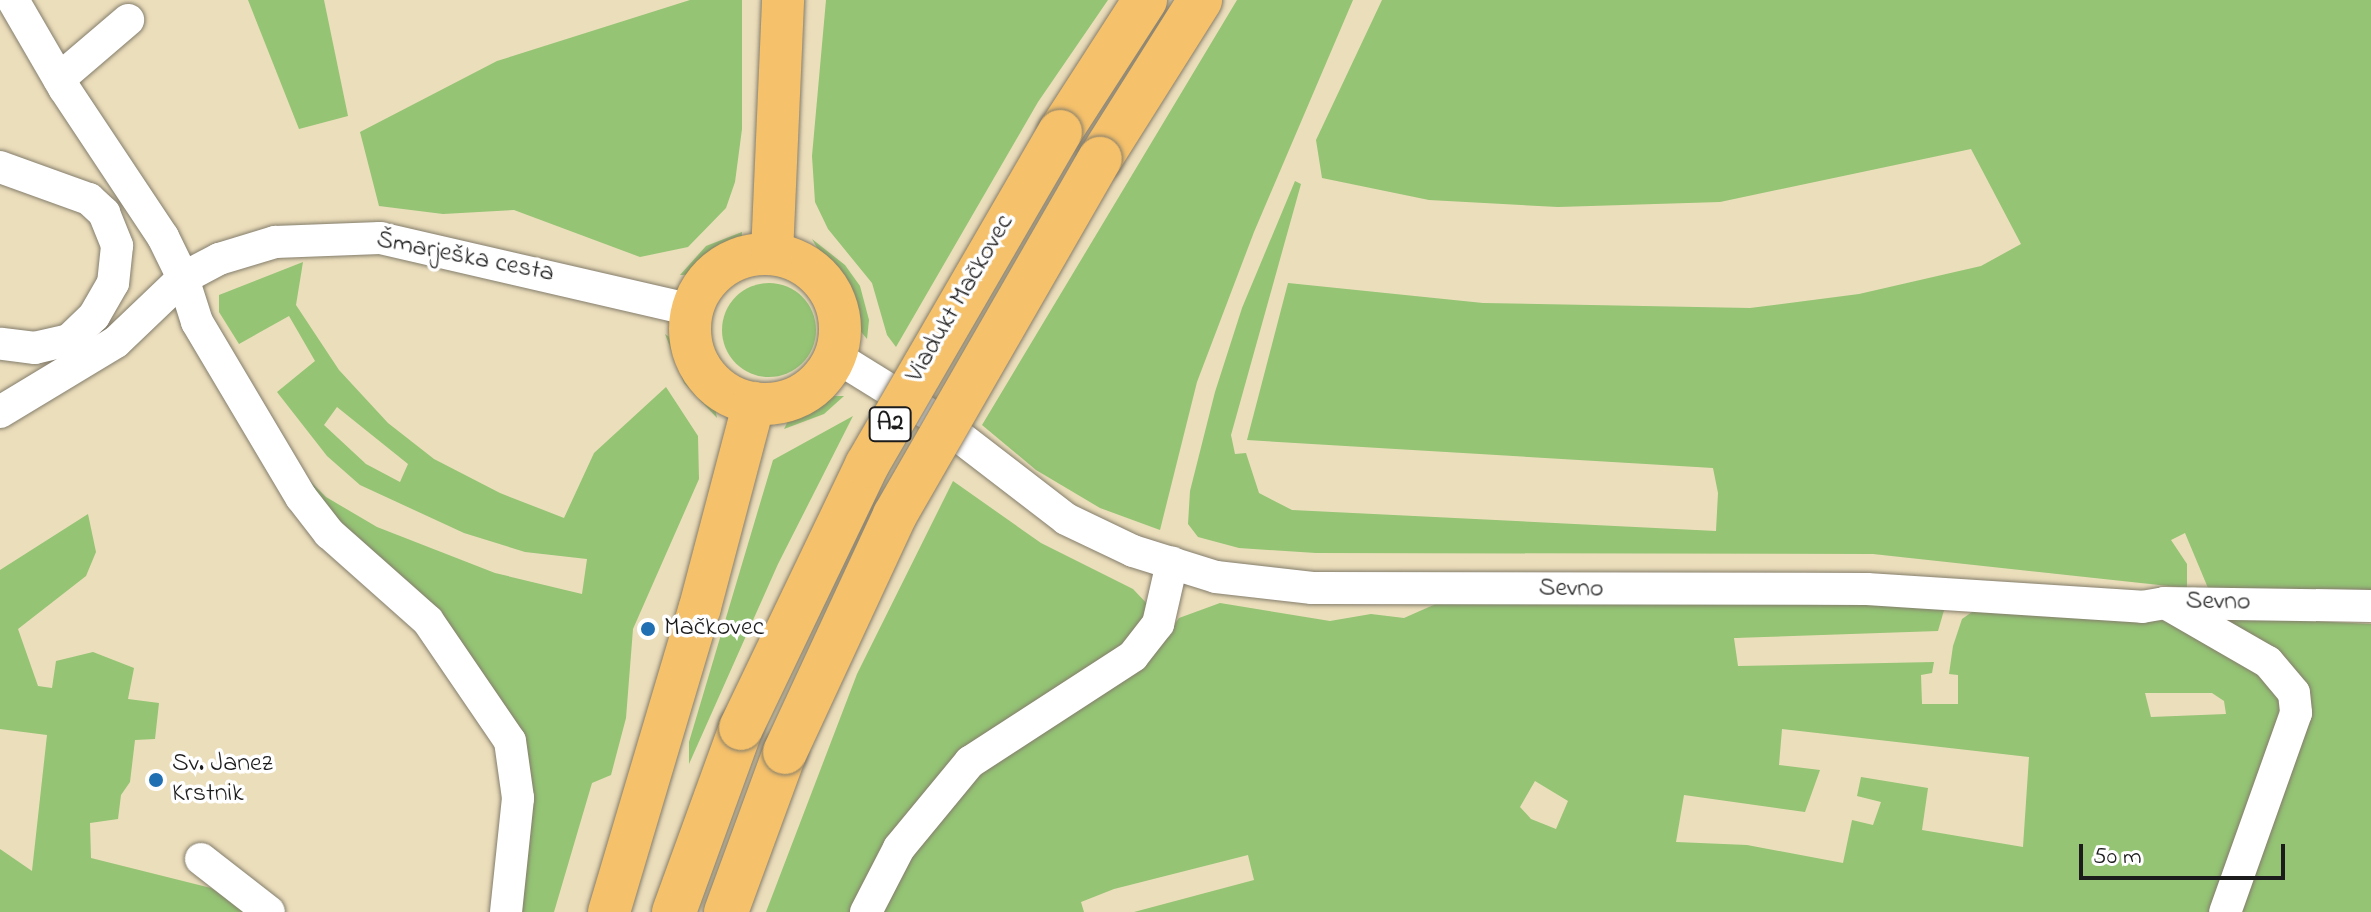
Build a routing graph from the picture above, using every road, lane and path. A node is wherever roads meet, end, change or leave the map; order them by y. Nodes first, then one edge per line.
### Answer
1 (13, 0) edge
2 (783, 0) edge
3 (1145, 0) edge
4 (1200, 0) edge
5 (128, 20) dead end
6 (59, 79) junction
7 (0, 167) edge
8 (772, 254) junction
9 (183, 278) junction
10 (693, 310) junction
11 (0, 344) edge
12 (835, 356) junction
13 (754, 403) junction
14 (0, 412) edge
15 (1172, 563) junction
16 (2164, 603) junction
17 (2371, 606) edge
18 (201, 859) dead end
19 (269, 912) edge
20 (506, 912) edge
21 (609, 912) edge
22 (674, 912) edge
23 (726, 912) edge
24 (866, 912) edge
25 (2225, 912) edge

1 - 6 street
2 - 8 main road
3 - 22 highway, Viadukt Mačkovec / A2, bridge
4 - 23 highway, Viadukt Mačkovec / A2, bridge
5 - 6 street
6 - 9 street
7 - 11 street
8 - 10 main road
8 - 12 main road
9 - 10 street, Šmarješka cesta
9 - 14 street, Šmarješka cesta
9 - 20 street
10 - 13 main road
12 - 13 main road
12 - 15 street, Sevno
13 - 21 main road
15 - 16 street, Sevno
15 - 24 street
16 - 17 street, Sevno
16 - 25 street
18 - 19 street

